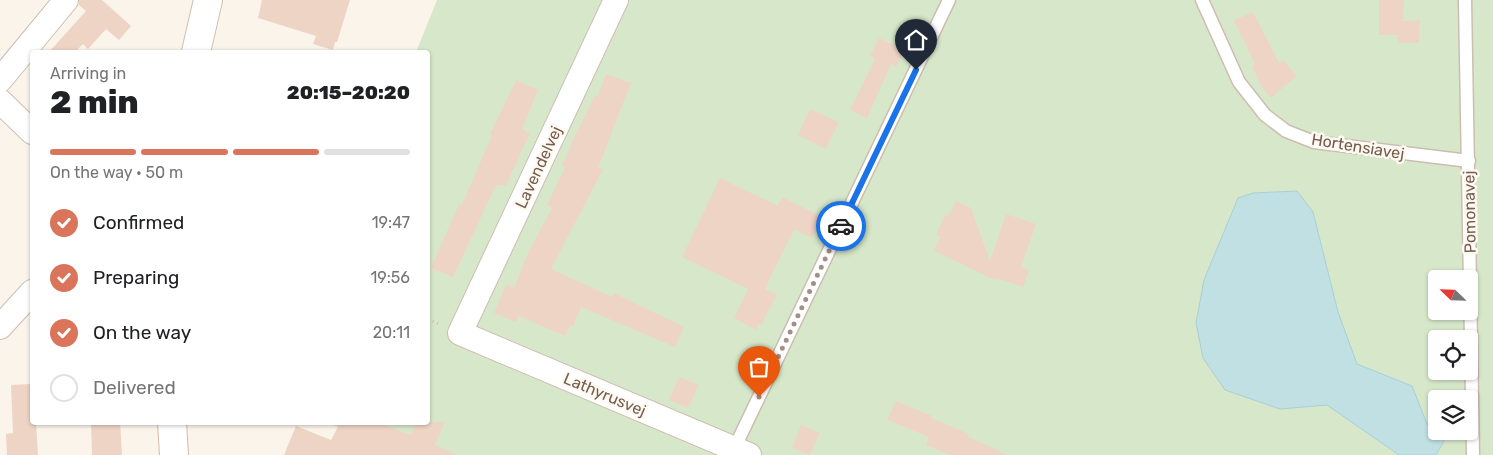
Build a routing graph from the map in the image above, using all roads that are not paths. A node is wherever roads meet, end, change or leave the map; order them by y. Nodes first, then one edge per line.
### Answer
1 (66, 0) edge
2 (208, 0) edge
3 (616, 0) edge
4 (949, 0) edge
5 (1202, 0) edge
6 (1465, 0) edge
7 (196, 50) edge
8 (0, 80) edge
9 (0, 101) edge
10 (30, 130) edge
11 (1469, 161) junction
12 (30, 294) edge
13 (0, 327) edge
14 (460, 333) joint
15 (172, 425) edge
16 (742, 452) edge
17 (174, 455) edge
18 (1473, 455) edge

1 - 8 street
2 - 7 street
3 - 14 street, Lavendelvej
4 - 16 lane
5 - 11 lane, Hortensiavej
6 - 11 lane, Pomonavej
9 - 10 street
11 - 18 lane, Pomonavej
12 - 13 street
14 - 16 street, Lathyrusvej
15 - 17 street

